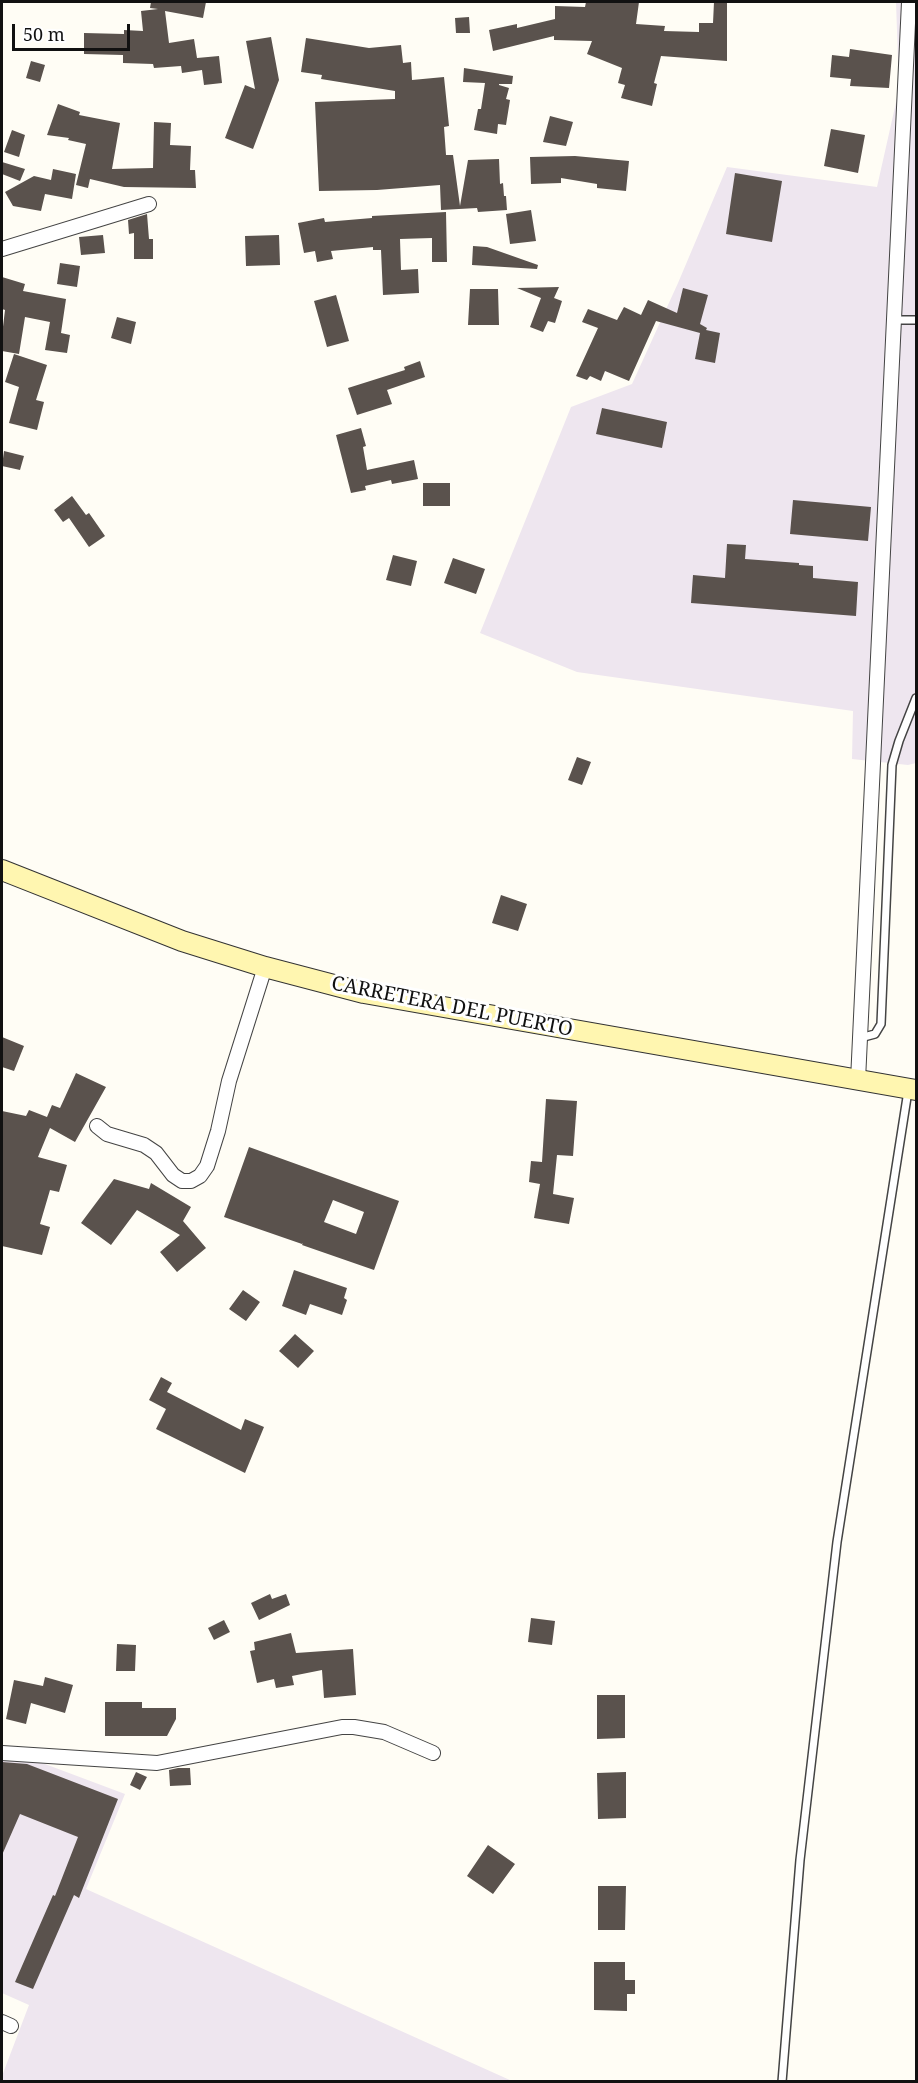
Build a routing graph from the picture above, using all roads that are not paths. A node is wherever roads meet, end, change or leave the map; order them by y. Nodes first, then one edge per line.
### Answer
1 (909, 2) edge
2 (916, 26) edge
3 (907, 40) junction
4 (149, 204) dead end
5 (2, 249) edge
6 (894, 320) junction
7 (916, 320) edge
8 (916, 698) edge
9 (2, 870) edge
10 (266, 967) junction
11 (860, 1038) junction
12 (858, 1080) junction
13 (913, 1089) edge
14 (97, 1126) dead end
15 (2, 1753) edge
16 (433, 1753) dead end
17 (782, 2082) edge

1 - 3 street
2 - 3 street
3 - 6 street
4 - 5 street
6 - 7 lane
6 - 11 street
8 - 11 lane
9 - 10 main road, CARRETERA DEL PUERTO
10 - 12 main road, CARRETERA DEL PUERTO
10 - 14 street
11 - 12 street
12 - 13 main road, CARRETERA DEL PUERTO
13 - 17 lane
15 - 16 street

